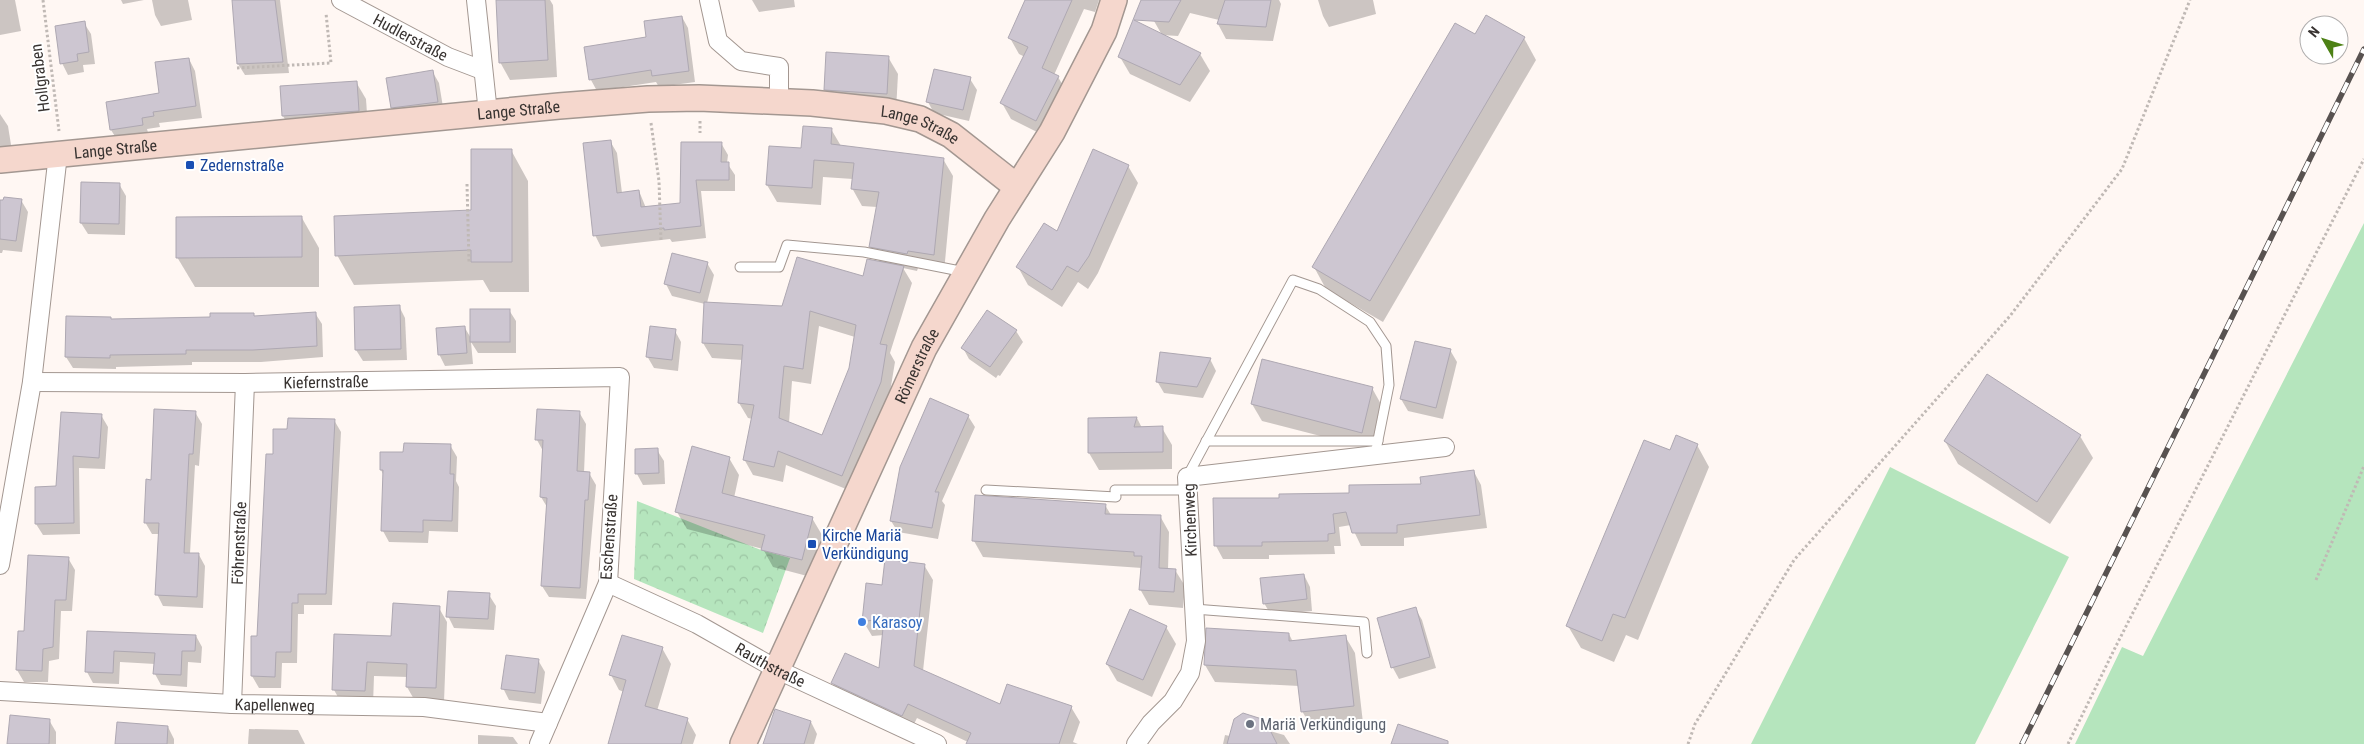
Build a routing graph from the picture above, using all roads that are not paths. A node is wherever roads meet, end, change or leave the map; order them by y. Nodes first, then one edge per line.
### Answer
1 (341, 0) edge
2 (476, 0) edge
3 (709, 0) edge
4 (1114, 0) edge
5 (482, 70) junction
6 (779, 101) junction
7 (488, 113) junction
8 (58, 154) junction
9 (0, 160) edge
10 (1016, 187) junction
11 (740, 267) dead end
12 (966, 273) junction
13 (620, 377) joint
14 (32, 382) junction
15 (245, 383) junction
16 (1206, 441) junction
17 (1445, 447) dead end
18 (1376, 448) junction
19 (1187, 483) junction
20 (986, 490) dead end
21 (0, 565) edge
22 (608, 583) junction
23 (1194, 609) junction
24 (1367, 653) dead end
25 (778, 670) junction
26 (0, 691) edge
27 (232, 704) junction
28 (548, 723) junction
29 (539, 744) edge
30 (743, 744) edge
31 (937, 744) edge
32 (1136, 744) edge

1 - 5 street, Hudlerstraße
2 - 5 street
3 - 6 street
4 - 10 street, Römerstraße
5 - 7 street
6 - 7 street, Lange Straße
6 - 10 street, Lange Straße
7 - 8 street, Lange Straße
8 - 9 street, Lange Straße
8 - 14 street
10 - 12 street, Römerstraße
11 - 12 lane
12 - 25 street, Römerstraße
13 - 15 street, Kiefernstraße
13 - 22 street, Eschenstraße
14 - 15 street, Kiefernstraße
14 - 21 street
15 - 27 street, Föhrenstraße
16 - 18 lane
16 - 18 lane
16 - 19 lane
17 - 18 street, Kirchenweg
18 - 19 street, Kirchenweg
19 - 20 lane
19 - 23 street, Kirchenweg
22 - 25 street, Rauthstraße
22 - 28 street, Eschenstraße
23 - 24 lane
23 - 32 street, Kirchenweg
25 - 30 street, Römerstraße
25 - 31 street, Rauthstraße
26 - 27 street, Kapellenweg
27 - 28 street, Kapellenweg
28 - 29 street, Eschenstraße

